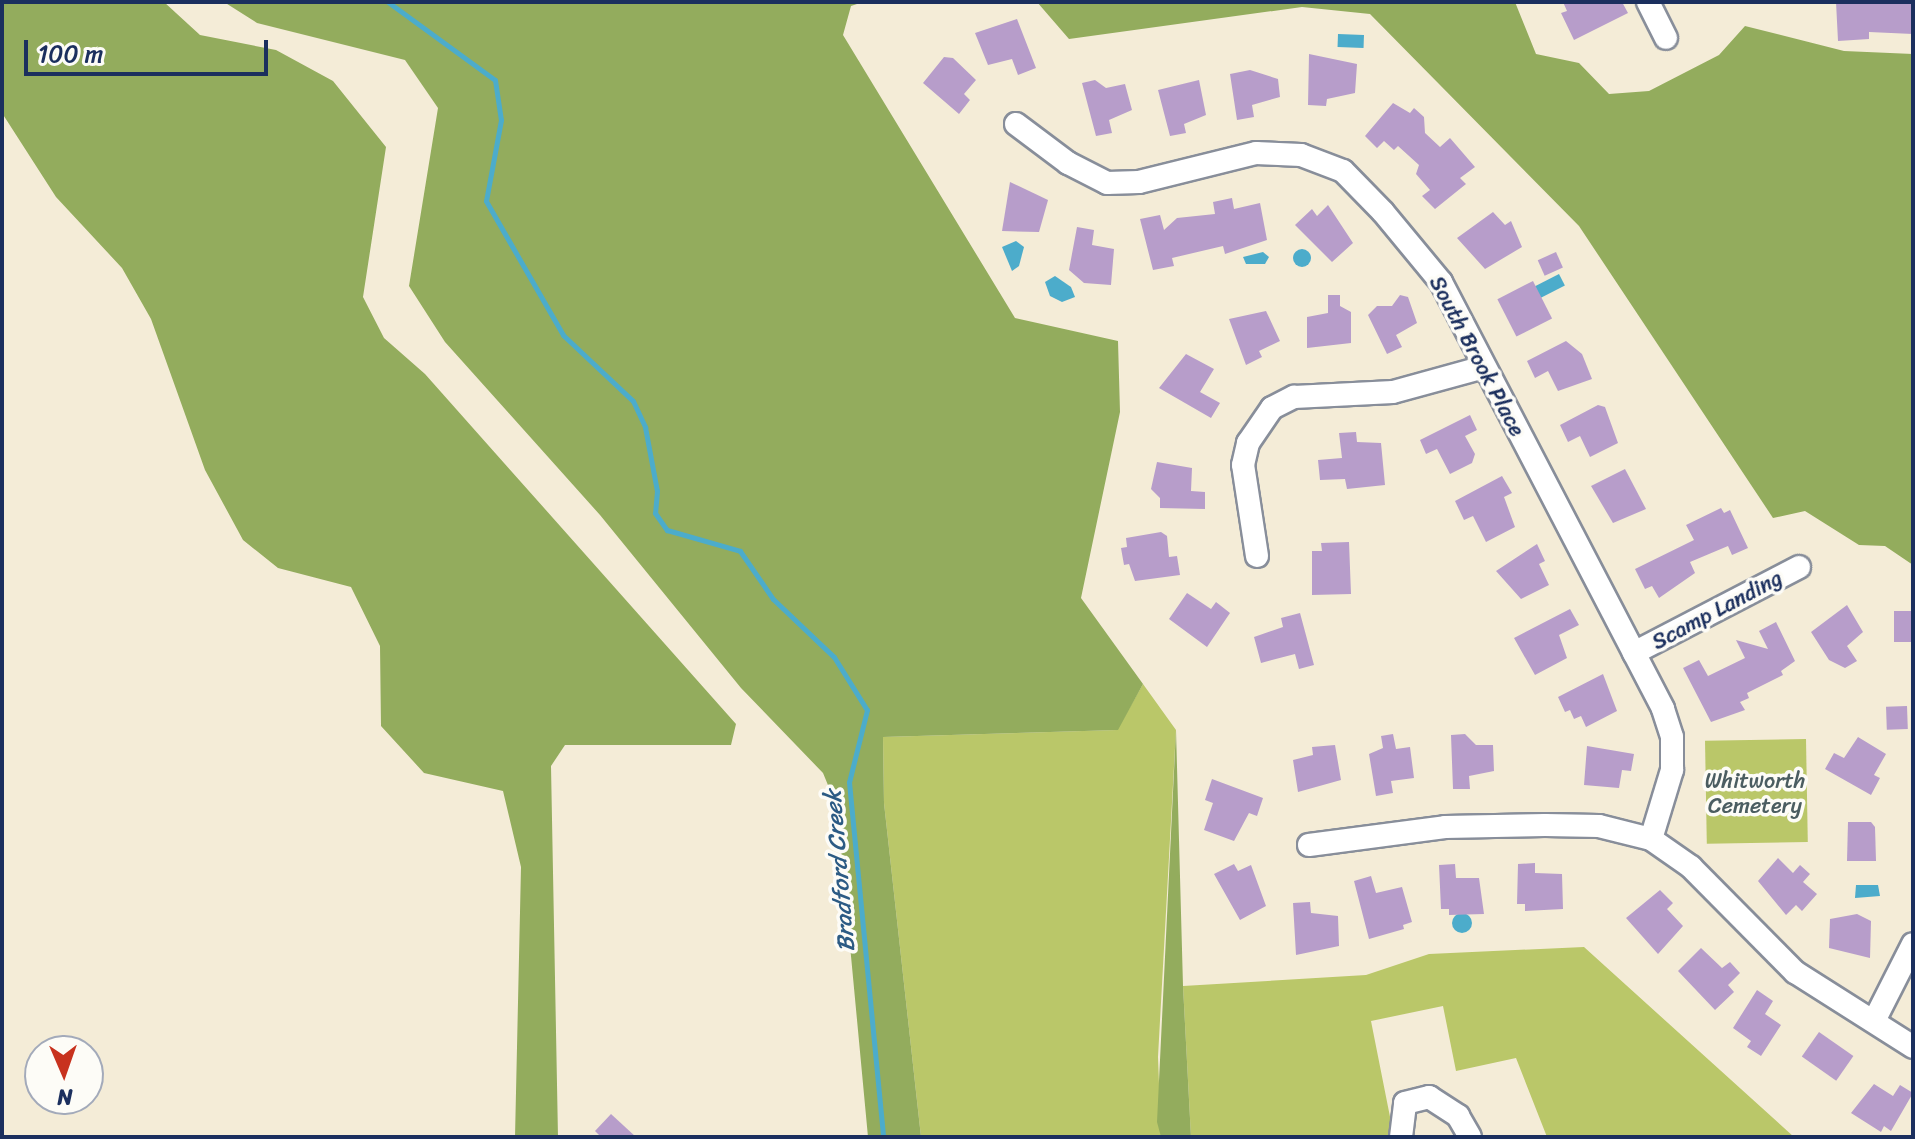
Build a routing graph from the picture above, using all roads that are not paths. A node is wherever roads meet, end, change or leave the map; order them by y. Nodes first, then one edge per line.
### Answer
1 (1648, 2) edge
2 (1666, 38) dead end
3 (1016, 124) dead end
4 (1484, 367) junction
5 (1257, 556) dead end
6 (1799, 567) dead end
7 (1634, 653) junction
8 (1651, 839) junction
9 (1309, 845) dead end
10 (1913, 944) edge
11 (1874, 1021) junction
12 (1913, 1047) edge
13 (1401, 1137) edge
14 (1470, 1137) edge

1 - 2 street
3 - 4 street, South Brook Place
4 - 5 street
4 - 7 street, South Brook Place
6 - 7 street, Scamp Landing
7 - 8 street, South Brook Place
8 - 9 street
8 - 11 street
10 - 11 street
11 - 12 street
13 - 14 street

